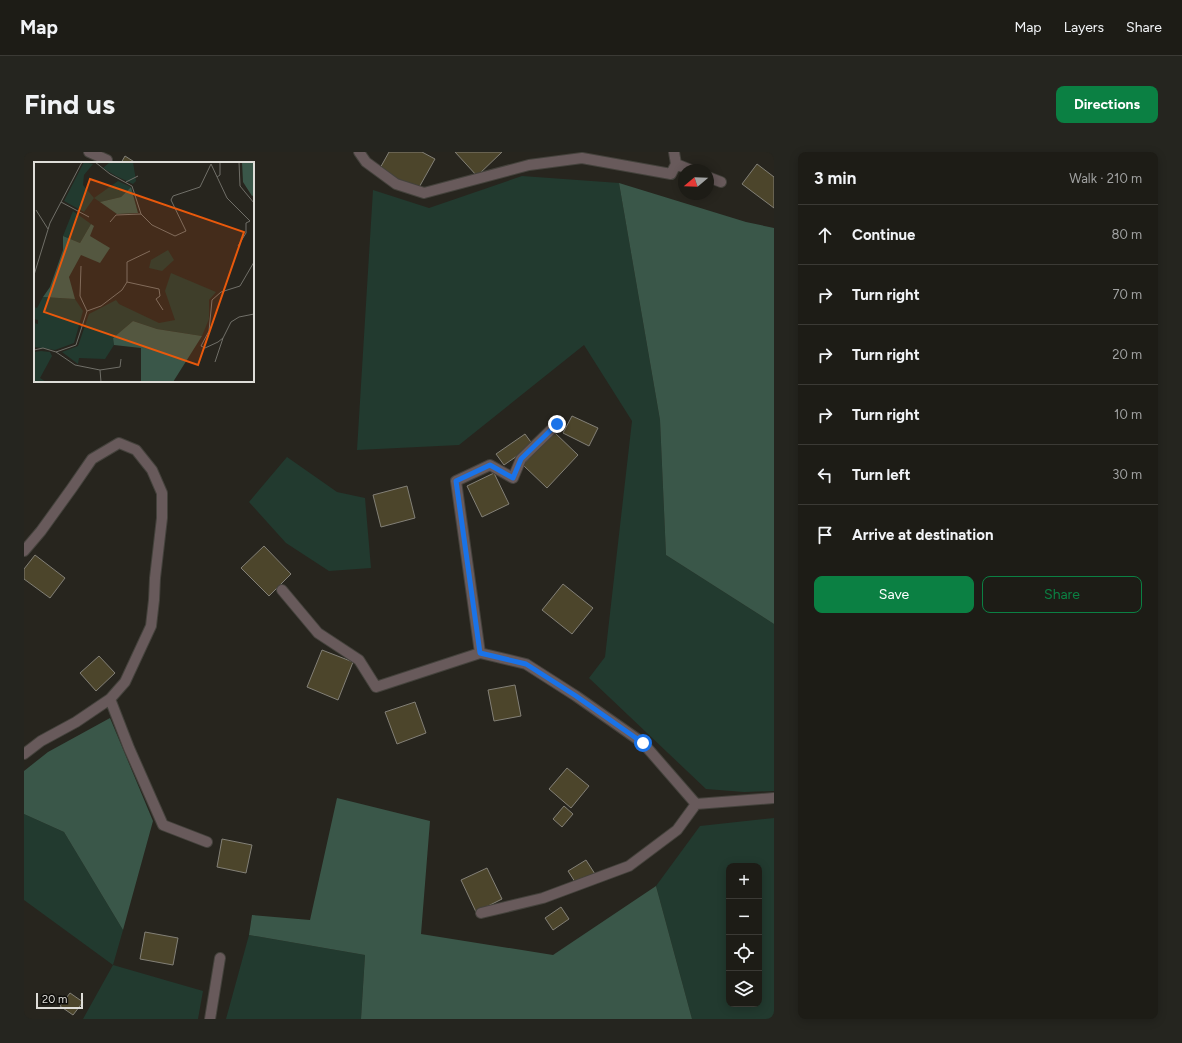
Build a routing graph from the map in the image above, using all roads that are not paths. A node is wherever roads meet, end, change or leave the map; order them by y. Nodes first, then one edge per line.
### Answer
1 (89, 152) edge
2 (359, 152) edge
3 (674, 152) edge
4 (107, 160) dead end
5 (676, 164) joint
6 (714, 179) edge
7 (721, 182) dead end
8 (557, 424) dead end
9 (24, 551) edge
10 (282, 590) dead end
11 (480, 653) junction
12 (110, 699) junction
13 (24, 754) edge
14 (774, 798) edge
15 (696, 804) junction
16 (207, 842) dead end
17 (481, 913) dead end
18 (220, 958) dead end
19 (210, 1019) edge

1 - 4 street
2 - 5 street
3 - 5 street
6 - 7 street
8 - 11 street
9 - 12 street
10 - 11 street
11 - 15 street
12 - 13 street
12 - 16 street
14 - 15 street
15 - 17 street
18 - 19 street

